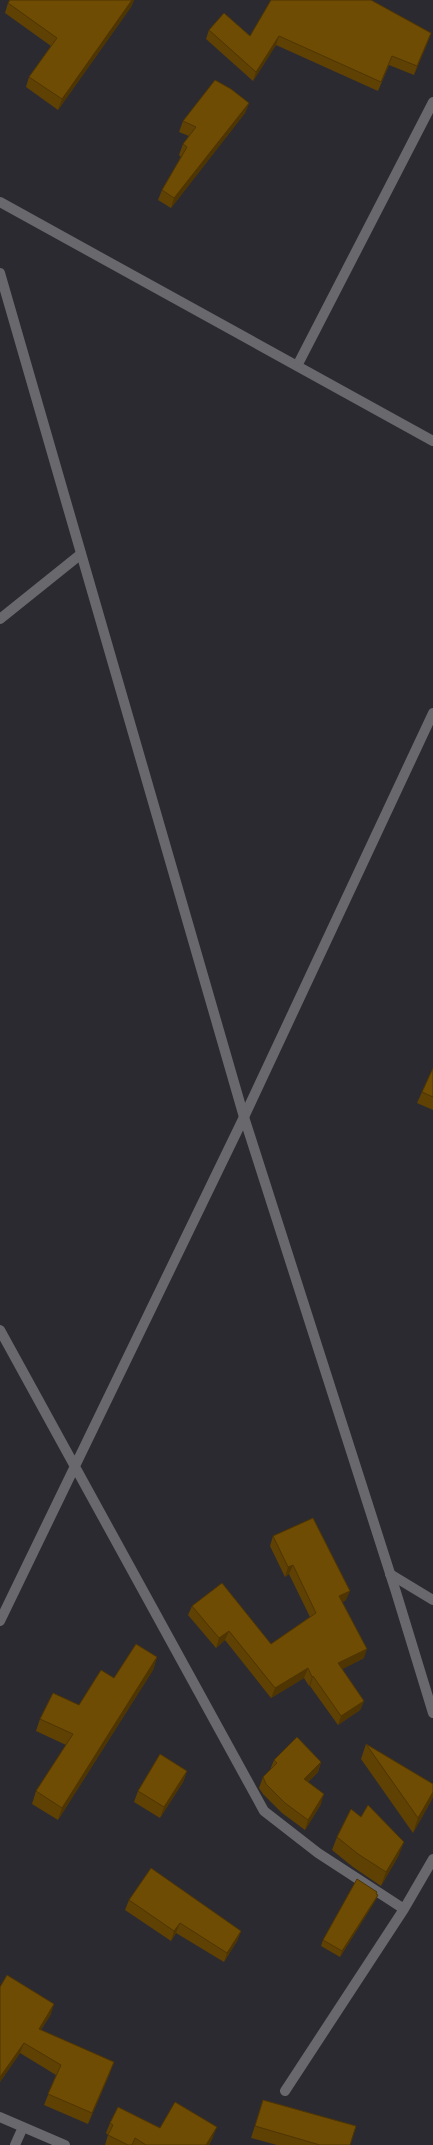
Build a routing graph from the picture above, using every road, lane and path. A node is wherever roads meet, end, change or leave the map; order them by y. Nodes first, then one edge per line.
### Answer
1 (433, 102) edge
2 (0, 202) edge
3 (0, 272) edge
4 (297, 366) junction
5 (433, 441) edge
6 (81, 554) junction
7 (0, 619) edge
8 (433, 713) edge
9 (244, 1117) junction
10 (0, 1330) edge
11 (75, 1466) junction
12 (390, 1574) junction
13 (433, 1600) edge
14 (0, 1621) edge
15 (433, 1713) edge
16 (433, 1860) edge
17 (404, 1909) junction
18 (285, 2092) dead end
19 (0, 2117) edge
20 (22, 2127) junction
21 (15, 2145) edge
22 (65, 2145) edge

1 - 4 street
2 - 4 street
3 - 6 street
4 - 5 street
6 - 7 street
6 - 9 street
8 - 9 street
9 - 11 street
9 - 12 street
10 - 11 street
11 - 14 street
11 - 17 street
12 - 13 street
12 - 15 street
16 - 17 street
17 - 18 street
19 - 20 street
20 - 21 street
20 - 22 street

